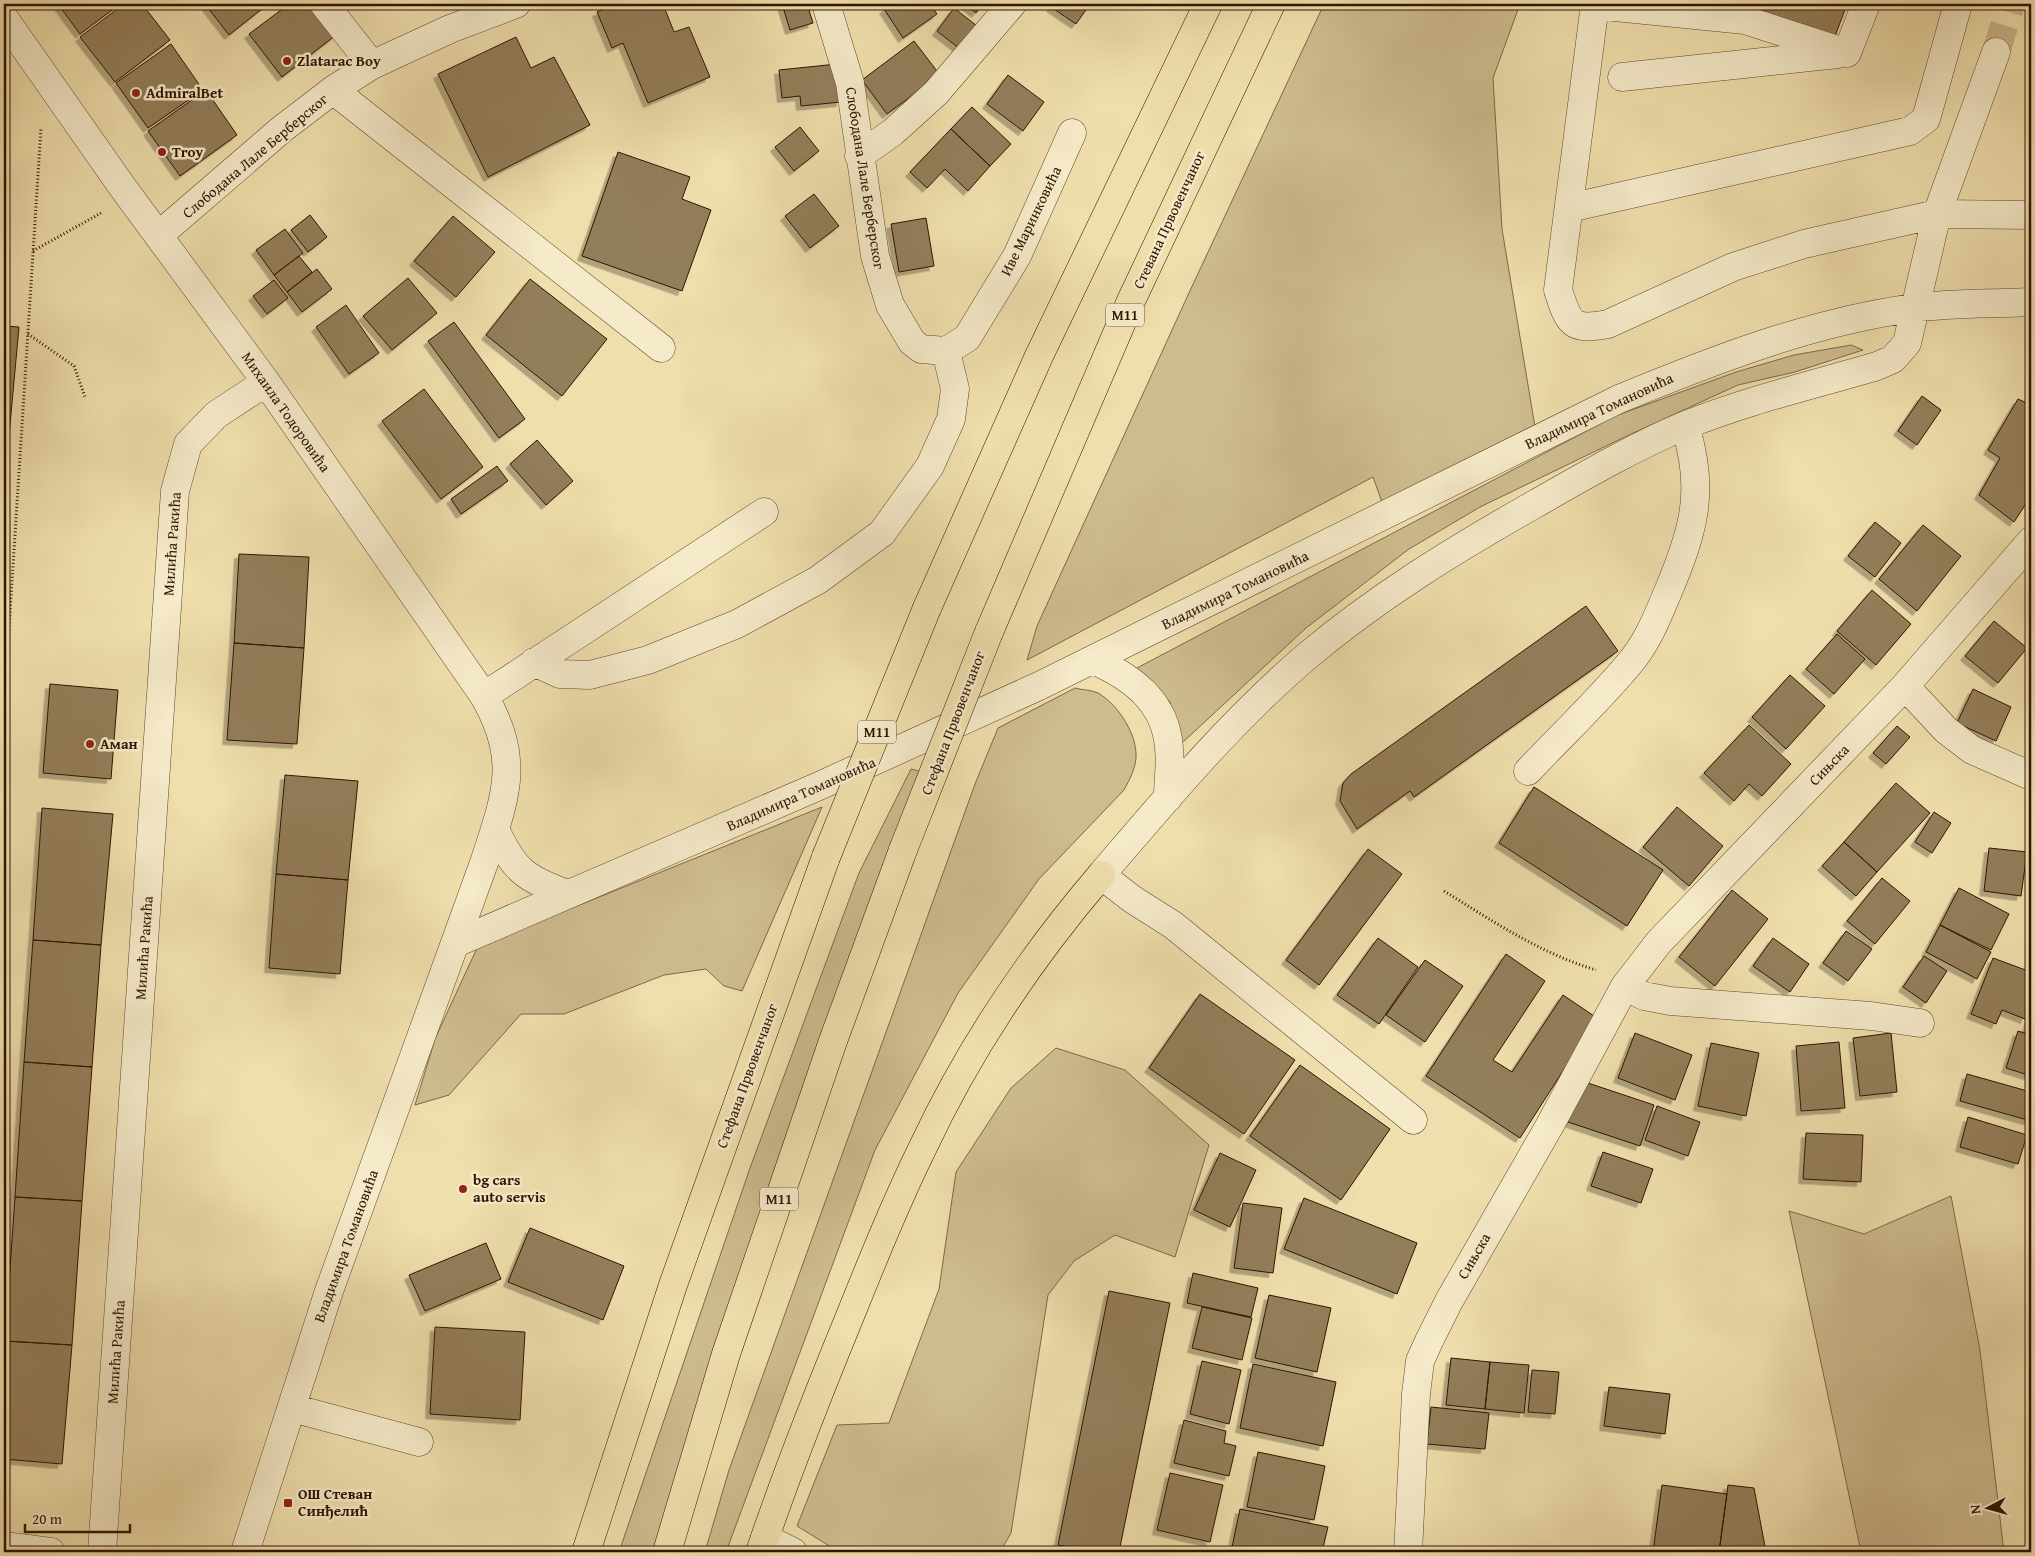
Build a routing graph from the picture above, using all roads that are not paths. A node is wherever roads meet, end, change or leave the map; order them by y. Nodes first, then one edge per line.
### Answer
1 (324, 4) edge
2 (516, 4) edge
3 (826, 4) edge
4 (1012, 4) edge
5 (1208, 4) edge
6 (1271, 4) edge
7 (1595, 4) edge
8 (1866, 4) edge
9 (1958, 4) edge
10 (4, 18) edge
11 (1996, 52) tunnel mouth
12 (1847, 53) junction
13 (372, 65) junction
14 (1622, 77) dead end
15 (333, 90) junction
16 (1072, 133) dead end
17 (860, 156) junction
18 (1569, 208) junction
19 (1937, 214) junction
20 (2031, 215) edge
21 (159, 235) junction
22 (2031, 302) edge
23 (1914, 308) junction
24 (661, 348) dead end
25 (946, 351) junction
26 (266, 382) junction
27 (1685, 426) junction
28 (764, 512) dead end
29 (2031, 541) edge
30 (989, 632) joint
31 (1093, 660) junction
32 (534, 662) junction
33 (1905, 686) junction
34 (484, 696) junction
35 (1528, 771) dead end
36 (2031, 776) edge
37 (1168, 798) junction
38 (495, 830) junction
39 (1101, 875) junction
40 (567, 894) junction
41 (456, 943) junction
42 (1629, 980) junction
43 (1920, 1023) dead end
44 (1413, 1120) dead end
45 (292, 1408) junction
46 (419, 1442) dead end
47 (762, 1545) edge
48 (4, 1546) edge
49 (51, 1552) edge
50 (102, 1552) edge
51 (246, 1552) edge
52 (586, 1552) edge
53 (667, 1552) edge
54 (792, 1552) edge
55 (1408, 1552) edge

1 - 13 street
2 - 13 street, Слободана Лале Берберског
3 - 17 street, Слободана Лале Берберског
4 - 17 street
5 - 52 highway, Стефана Првовенчаног / M11, bridge
6 - 30 highway, Стевана Првовенчаног / M11
7 - 12 street
7 - 18 street
8 - 12 street
9 - 18 street
10 - 21 street, Михаила Тодоровића
11 - 19 street
12 - 14 street
13 - 15 street, Слободана Лале Берберског
15 - 21 street, Слободана Лале Берберског
15 - 24 street
16 - 25 street, Иве Маринковића
17 - 25 street, Слободана Лале Берберског
18 - 19 street
19 - 20 street
19 - 23 street
21 - 26 street, Михаила Тодоровића
22 - 23 street, Владимира Томановића
23 - 27 street
23 - 31 street, Владимира Томановића
25 - 32 street
26 - 34 street, Михаила Тодоровића
26 - 50 street, Милића Ракића
27 - 35 street
27 - 37 street
28 - 32 street
29 - 33 street, Сињска
30 - 53 highway, Стефана Првовенчаног / M11, bridge
31 - 37 street
31 - 40 street, Владимира Томановића
32 - 34 street
33 - 36 street
33 - 42 street, Сињска
34 - 38 street, Михаила Тодоровића
37 - 39 street
38 - 40 street
38 - 41 street, Владимира Томановића
39 - 44 street
39 - 47 highway
40 - 41 street, Владимира Томановића
41 - 45 street, Владимира Томановића
42 - 43 street
42 - 55 street, Сињска
45 - 46 street
45 - 51 street, Владимира Томановића
47 - 54 street
48 - 49 street

